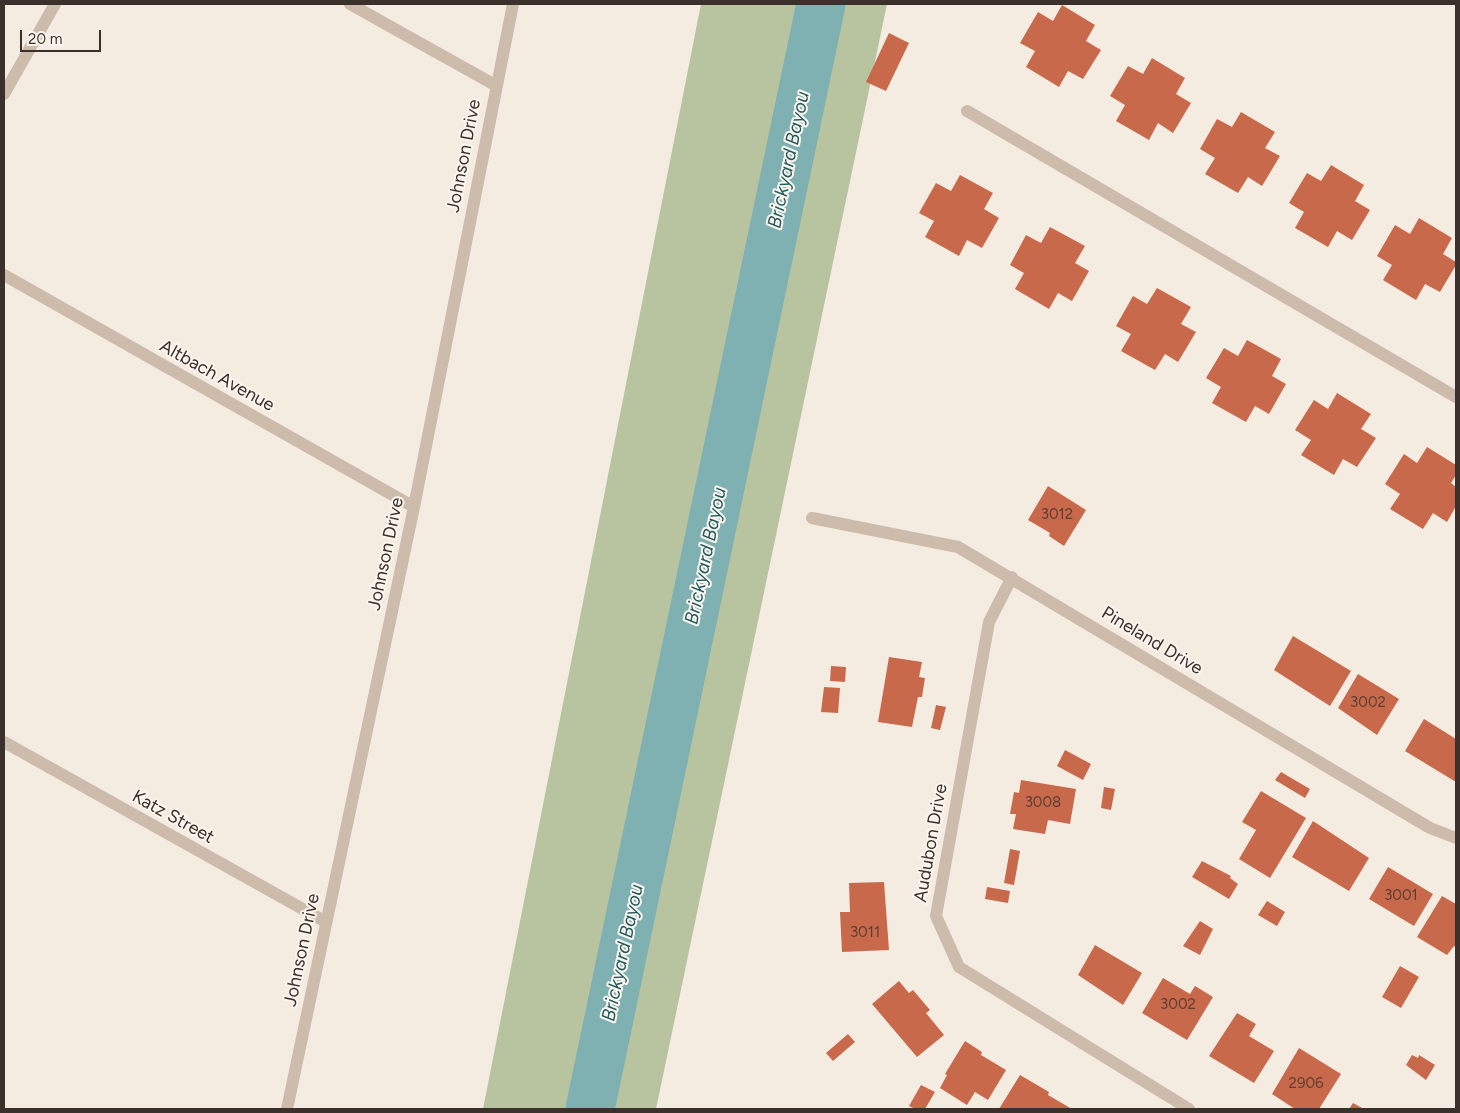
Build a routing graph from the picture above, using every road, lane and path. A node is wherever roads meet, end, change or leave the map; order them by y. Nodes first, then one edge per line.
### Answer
1 (55, 4) edge
2 (350, 4) edge
3 (513, 4) edge
4 (495, 85) junction
5 (4, 94) edge
6 (967, 111) dead end
7 (4, 275) edge
8 (1456, 397) edge
9 (414, 506) junction
10 (812, 518) dead end
11 (1012, 578) junction
12 (4, 742) edge
13 (1456, 838) edge
14 (326, 922) junction
15 (286, 1109) edge
16 (1189, 1109) edge

1 - 5 street
2 - 4 street
3 - 4 street, Johnson Drive
4 - 9 street, Johnson Drive
6 - 8 street
7 - 9 street, Altbach Avenue
9 - 14 street, Johnson Drive
10 - 11 street, Pineland Drive
11 - 13 street, Pineland Drive
11 - 16 street, Audubon Drive
12 - 14 street, Katz Street
14 - 15 street, Johnson Drive

